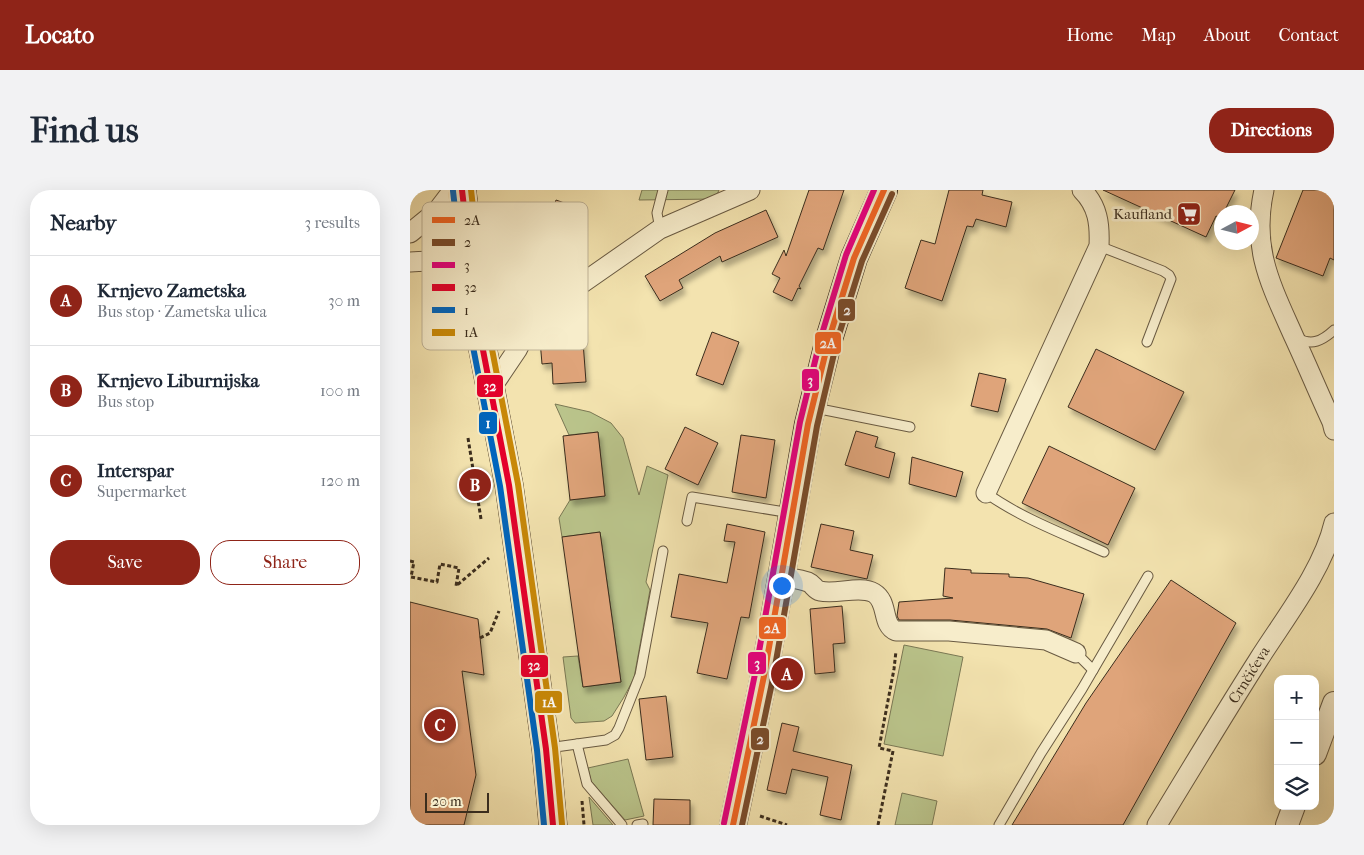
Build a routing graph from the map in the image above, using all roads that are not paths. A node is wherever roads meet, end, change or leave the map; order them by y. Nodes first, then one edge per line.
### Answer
1 (453, 190) edge
2 (662, 190) edge
3 (750, 190) edge
4 (884, 190) edge
5 (898, 190) edge
6 (1082, 190) edge
7 (1264, 190) edge
8 (444, 202) edge
9 (422, 223) edge
10 (869, 224) junction
11 (660, 229) junction
12 (410, 233) edge
13 (1099, 246) junction
14 (588, 279) edge
15 (1334, 330) edge
16 (1294, 336) junction
17 (1147, 342) dead end
18 (484, 350) edge
19 (517, 350) edge
20 (490, 390) junction
21 (812, 407) junction
22 (910, 427) dead end
23 (1334, 430) edge
24 (986, 494) joint
25 (791, 513) junction
26 (687, 521) dead end
27 (1334, 523) edge
28 (663, 551) dead end
29 (1104, 552) dead end
30 (781, 576) junction
31 (1148, 576) dead end
32 (1076, 654) joint
33 (1093, 670) junction
34 (1334, 703) edge
35 (1319, 743) edge
36 (577, 744) junction
37 (546, 749) junction
38 (1293, 810) edge
39 (553, 825) edge
40 (622, 825) edge
41 (733, 825) edge
42 (999, 825) edge
43 (1157, 825) edge
44 (1287, 825) edge

1 - 8 street
2 - 11 lane
3 - 11 street
4 - 10 main road
5 - 10 street
6 - 13 street
7 - 16 street
9 - 12 street
10 - 21 main road
11 - 14 street
13 - 17 lane
13 - 24 street
15 - 16 lane
16 - 23 street
18 - 20 main road
19 - 20 street
20 - 37 main road
21 - 22 lane
21 - 25 main road
24 - 29 lane
25 - 26 lane
25 - 30 main road
27 - 43 street, Crnčićeva
28 - 36 lane
30 - 32 street
30 - 41 main road
31 - 33 lane
32 - 33 lane
33 - 42 lane
34 - 35 street
36 - 37 lane
36 - 40 lane
37 - 39 main road
38 - 44 street

